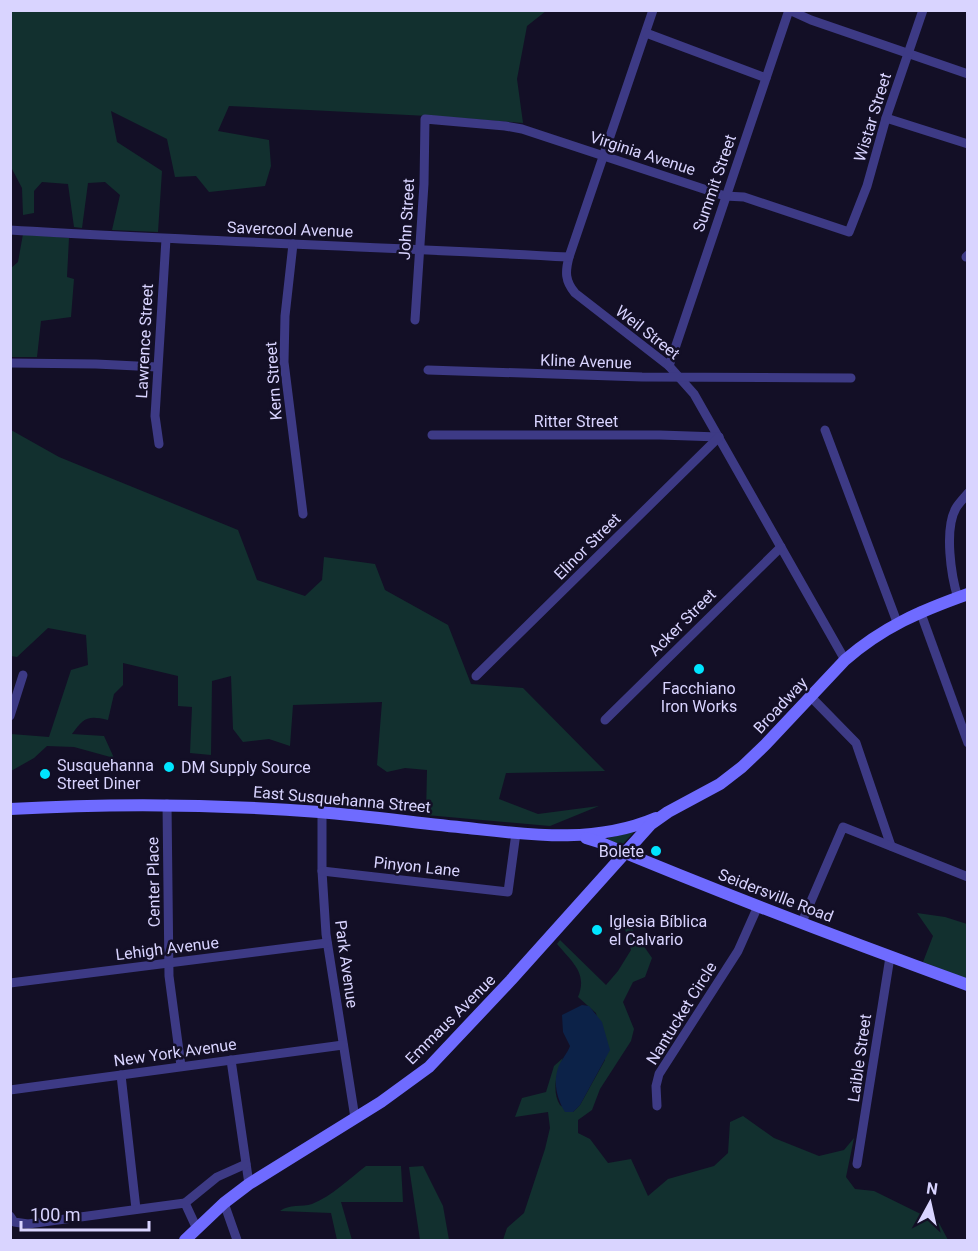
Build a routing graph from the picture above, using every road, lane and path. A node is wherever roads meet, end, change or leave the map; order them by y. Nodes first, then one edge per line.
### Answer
1 (653, 10) edge
2 (789, 10) edge
3 (923, 10) edge
4 (646, 33) junction
5 (908, 54) junction
6 (968, 74) edge
7 (766, 78) junction
8 (886, 118) junction
9 (425, 119) joint
10 (968, 144) edge
11 (604, 156) junction
12 (725, 196) junction
13 (10, 230) edge
14 (849, 232) joint
15 (166, 239) junction
16 (292, 244) junction
17 (420, 249) junction
18 (569, 257) junction
19 (415, 320) dead end
20 (10, 363) edge
21 (669, 366) junction
22 (157, 367) junction
23 (428, 370) dead end
24 (680, 377) junction
25 (851, 378) dead end
26 (825, 430) dead end
27 (432, 435) dead end
28 (719, 438) junction
29 (159, 444) dead end
30 (968, 493) edge
31 (303, 514) dead end
32 (781, 547) junction
33 (963, 596) edge
34 (920, 611) junction
35 (897, 622) junction
36 (845, 660) junction
37 (23, 675) dead end
38 (477, 676) dead end
39 (810, 696) junction
40 (10, 716) edge
41 (605, 720) dead end
42 (968, 743) edge
43 (167, 804) junction
44 (10, 808) edge
45 (668, 812) junction
46 (322, 813) junction
47 (516, 833) junction
48 (573, 836) junction
49 (891, 846) junction
50 (625, 853) junction
51 (322, 871) junction
52 (968, 877) edge
53 (758, 906) junction
54 (802, 922) junction
55 (327, 943) junction
56 (890, 957) junction
57 (169, 963) junction
58 (10, 983) edge
59 (968, 985) edge
60 (343, 1045) junction
61 (231, 1060) junction
62 (181, 1066) junction
63 (121, 1075) junction
64 (10, 1089) edge
65 (657, 1106) dead end
66 (355, 1118) junction
67 (246, 1164) junction
68 (857, 1164) dead end
69 (249, 1184) junction
70 (185, 1203) junction
71 (224, 1203) junction
72 (136, 1209) junction
73 (12, 1219) edge
74 (196, 1229) junction
75 (185, 1240) edge
76 (237, 1240) edge

1 - 4 street, Weil Street
2 - 5 street
2 - 7 street, Summit Street
3 - 5 street, Wistar Street
4 - 7 street
4 - 11 street, Weil Street
5 - 6 street
5 - 8 street, Wistar Street
7 - 12 street, Summit Street
8 - 10 street
8 - 14 street, Wistar Street
9 - 11 street, Virginia Avenue
9 - 17 street, John Street
11 - 12 street, Virginia Avenue
11 - 18 street, Weil Street
12 - 14 street, Virginia Avenue
12 - 21 street, Summit Street
13 - 15 street, Savercool Avenue
15 - 16 street, Savercool Avenue
15 - 22 street, Lawrence Street
16 - 17 street, Savercool Avenue
16 - 31 street, Kern Street
17 - 18 street, Savercool Avenue
17 - 19 street, John Street
18 - 21 street, Weil Street
20 - 22 street
21 - 24 street, Weil Street
22 - 29 street, Lawrence Street
23 - 24 street, Kline Avenue
24 - 25 street, Kline Avenue
24 - 28 street, Weil Street
26 - 35 street
27 - 28 street, Ritter Street
28 - 32 street, Weil Street
28 - 38 street, Elinor Street
30 - 33 street
32 - 36 street, Weil Street
32 - 41 street, Acker Street
33 - 34 main road, Broadway
34 - 35 main road, Broadway
34 - 42 street
35 - 36 main road, Broadway
36 - 39 main road, Broadway
37 - 40 street
39 - 45 main road, Broadway
39 - 49 street
43 - 44 main road, East Susquehanna Street
43 - 46 main road, East Susquehanna Street
43 - 57 street, Center Place
45 - 48 main road, East Susquehanna Street
45 - 50 main road, Broadway
46 - 47 main road, East Susquehanna Street
46 - 51 street, Park Avenue
47 - 48 main road, East Susquehanna Street
47 - 51 street, Pinyon Lane
48 - 50 main road, Seidersville Road
49 - 52 street
49 - 54 street
50 - 53 main road, Seidersville Road
50 - 66 main road, Emmaus Avenue
51 - 55 street, Park Avenue
53 - 54 main road, Seidersville Road
53 - 65 street, Nantucket Circle
54 - 56 main road, Seidersville Road
55 - 57 street, Lehigh Avenue
55 - 60 street, Park Avenue
56 - 59 main road, Seidersville Road
56 - 68 street, Laible Street
57 - 58 street, Lehigh Avenue
57 - 62 street, Center Place
60 - 61 street, New York Avenue
60 - 66 street, Park Avenue
61 - 62 street, New York Avenue
61 - 67 street
62 - 63 street, New York Avenue
63 - 64 street, New York Avenue
63 - 72 street
66 - 69 main road, Emmaus Avenue
67 - 69 street
67 - 70 street
69 - 71 main road, Emmaus Avenue
70 - 72 street
70 - 74 street
71 - 74 main road, Emmaus Avenue
71 - 76 street
72 - 73 street
74 - 75 main road, Emmaus Avenue

